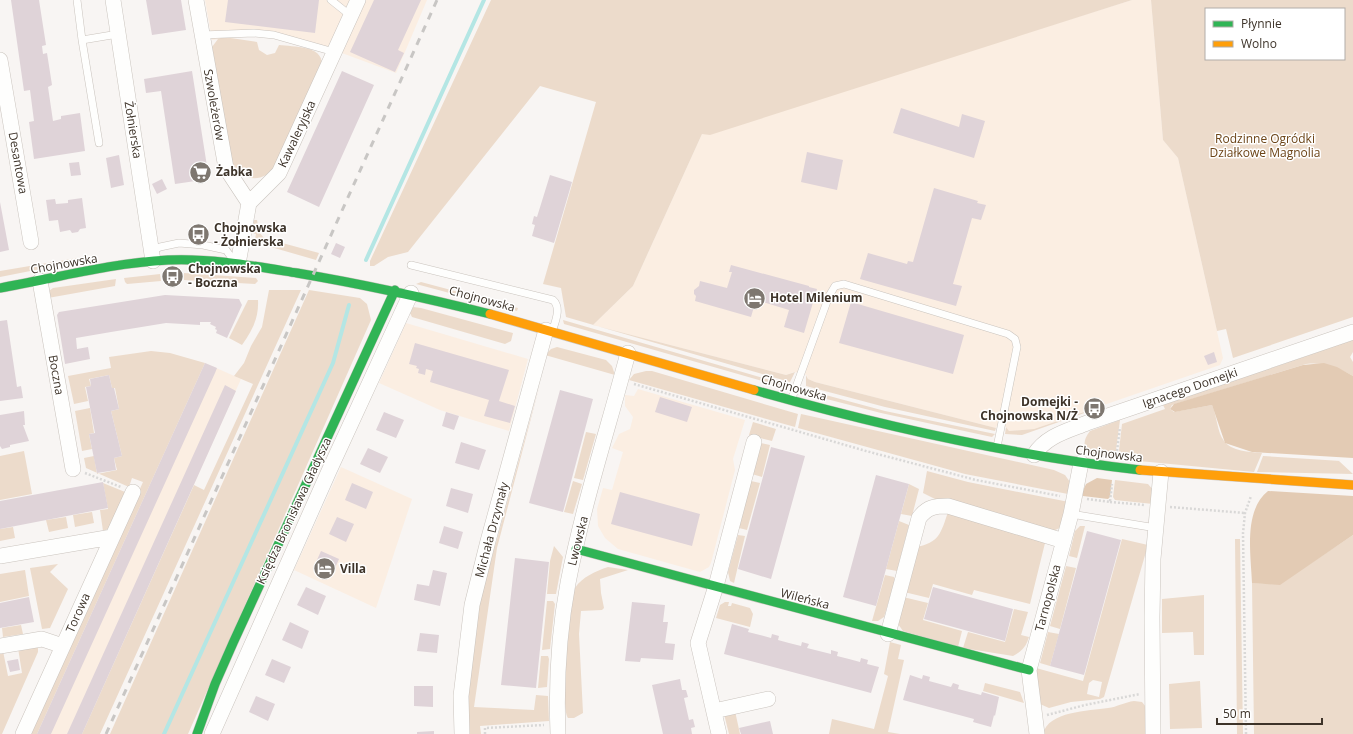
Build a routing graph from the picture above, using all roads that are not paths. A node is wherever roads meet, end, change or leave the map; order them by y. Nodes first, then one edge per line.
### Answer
1 (76, 0) edge
2 (113, 0) edge
3 (196, 0) edge
4 (331, 0) edge
5 (358, 0) edge
6 (351, 16) junction
7 (118, 34) junction
8 (202, 35) junction
9 (82, 40) junction
10 (334, 52) junction
11 (0, 60) edge
12 (2, 82) edge
13 (5, 120) edge
14 (99, 143) dead end
15 (249, 203) junction
16 (31, 242) dead end
17 (152, 257) junction
18 (238, 264) junction
19 (411, 265) dead end
20 (40, 281) junction
21 (0, 288) edge
22 (395, 290) junction
23 (411, 293) junction
24 (549, 331) junction
25 (1353, 332) edge
26 (628, 353) junction
27 (792, 400) junction
28 (754, 442) dead end
29 (997, 449) junction
30 (1034, 455) junction
31 (1081, 463) junction
32 (73, 469) road end
33 (1161, 472) junction
34 (1353, 485) edge
35 (133, 492) road end
36 (1071, 514) junction
37 (1156, 528) junction
38 (112, 537) junction
39 (1064, 541) junction
40 (576, 549) junction
41 (0, 556) edge
42 (716, 586) junction
43 (888, 634) junction
44 (0, 646) edge
45 (63, 646) junction
46 (1029, 670) junction
47 (768, 699) dead end
48 (714, 711) junction
49 (558, 729) edge
50 (23, 734) edge
51 (197, 734) edge
52 (212, 734) edge
53 (462, 734) edge
54 (719, 734) edge
55 (1037, 734) edge
56 (1153, 734) edge

1 - 9 lane
2 - 7 street, Żołnierska
3 - 8 street, Szwoleżerów
4 - 6 lane
5 - 6 street, Kawaleryjska
6 - 10 street, Kawaleryjska
7 - 9 lane
7 - 17 street, Żołnierska
8 - 10 lane
8 - 15 street, Szwoleżerów
9 - 14 lane
10 - 15 street, Kawaleryjska
11 - 12 street, Desantowa
12 - 13 street, Desantowa
13 - 16 street, Desantowa
15 - 18 street
17 - 18 main road, Chojnowska
17 - 18 lane, Chojnowska
17 - 20 main road, Chojnowska
18 - 22 main road, Chojnowska
19 - 24 lane
20 - 21 main road, Chojnowska
20 - 32 street, Boczna
22 - 23 main road, Chojnowska
22 - 51 main road, Księdza Bronisława Gładysza
23 - 24 main road, Chojnowska
23 - 52 street, Księdza Bronisława Gładysza
24 - 26 main road, Chojnowska
24 - 53 street, Michała Drzymały
25 - 30 street, Ignacego Domejki
26 - 27 main road, Chojnowska
26 - 40 street, Lwowska
27 - 29 main road, Chojnowska
27 - 29 lane
28 - 42 street
29 - 30 main road, Chojnowska
30 - 31 main road, Chojnowska
31 - 33 main road, Chojnowska
31 - 36 street, Tarnopolska
33 - 34 main road, Chojnowska
33 - 37 street
35 - 38 street, Torowa
36 - 37 lane
36 - 39 street, Tarnopolska
37 - 56 street
38 - 41 street
38 - 45 street, Torowa
39 - 43 street
39 - 46 street, Tarnopolska
40 - 42 main road, Wileńska
40 - 49 street, Lwowska
42 - 43 main road, Wileńska
42 - 48 street
43 - 46 main road, Wileńska
44 - 45 street
45 - 50 street, Torowa
46 - 55 street, Tarnopolska
47 - 48 street
48 - 54 street

